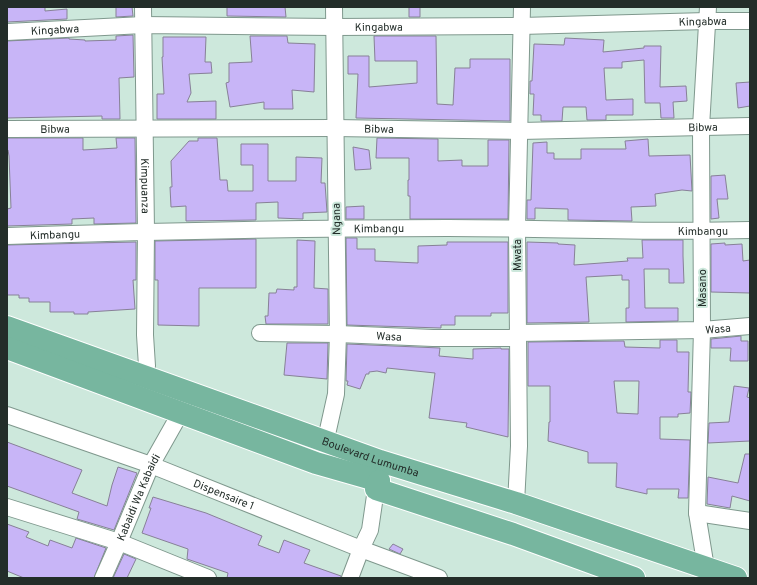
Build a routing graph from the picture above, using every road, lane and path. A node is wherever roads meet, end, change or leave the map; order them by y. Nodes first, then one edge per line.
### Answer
1 (143, 7) edge
2 (334, 7) edge
3 (522, 7) edge
4 (708, 14) edge
5 (750, 21) edge
6 (143, 25) junction
7 (522, 26) junction
8 (335, 27) junction
9 (7, 32) edge
10 (750, 126) edge
11 (701, 127) junction
12 (146, 128) junction
13 (335, 128) junction
14 (7, 129) edge
15 (520, 132) junction
16 (336, 228) junction
17 (517, 228) junction
18 (750, 230) edge
19 (146, 231) junction
20 (702, 232) junction
21 (7, 236) edge
22 (7, 314) edge
23 (750, 326) edge
24 (7, 327) edge
25 (702, 330) junction
26 (260, 333) dead end
27 (338, 334) junction
28 (517, 335) junction
29 (7, 348) edge
30 (7, 356) edge
31 (147, 366) junction
32 (7, 415) edge
33 (177, 419) junction
34 (325, 435) junction
35 (151, 464) junction
36 (378, 477) junction
37 (516, 503) junction
38 (7, 507) edge
39 (698, 514) junction
40 (750, 521) edge
41 (119, 542) junction
42 (360, 549) junction
43 (706, 568) junction
44 (103, 578) edge
45 (208, 578) edge
46 (350, 578) edge
47 (439, 578) edge
48 (634, 578) edge
49 (736, 578) edge

1 - 6 street, Kimpuanza
2 - 8 street, Ngana
3 - 7 street, Mwata
4 - 5 street, Kingabwa
4 - 7 street, Kingabwa
4 - 11 street, Masano
6 - 8 street, Kingabwa
6 - 9 street, Kingabwa
6 - 12 street, Kimpuanza
7 - 8 street, Kingabwa
7 - 15 street, Mwata
8 - 13 street, Ngana
10 - 11 street, Bibwa
11 - 15 street, Bibwa
11 - 20 street, Masano
12 - 13 street, Bibwa
12 - 14 street, Bibwa
12 - 19 street, Kimpuanza
13 - 15 street, Bibwa
13 - 16 street, Ngana
15 - 17 street, Mwata
16 - 17 street, Kimbangu
16 - 19 street, Kimbangu
16 - 27 street, Ngana
17 - 20 street, Kimbangu
17 - 28 street, Mwata
18 - 20 street, Kimbangu
19 - 21 street, Kimbangu
19 - 31 street, Kimpuanza
20 - 25 street, Masano
22 - 31 highway
23 - 25 street, Wasa
24 - 34 highway, Boulevard Lumumba
25 - 28 street, Wasa
25 - 39 street, Masano
26 - 27 street, Wasa
27 - 28 street, Wasa
27 - 34 street, Ngana
28 - 37 street, Mwata
29 - 36 highway, Boulevard Lumumba
30 - 33 highway
31 - 34 highway
32 - 35 street, Dispensaire 1
33 - 35 street, Kabaidi Wa Kabaidi
33 - 36 highway
34 - 36 highway
35 - 41 street, Kabaidi Wa Kabaidi
35 - 42 street, Dispensaire 1
36 - 37 highway, Boulevard Lumumba
36 - 42 street
36 - 48 highway, Boulevard Lumumba
37 - 43 highway, Boulevard Lumumba
38 - 41 street
39 - 40 street
39 - 43 street, Masano
41 - 44 street, Kabaidi Wa Kabaidi
41 - 45 street
42 - 46 street
42 - 47 street, Dispensaire 1
43 - 49 highway, Boulevard Lumumba

